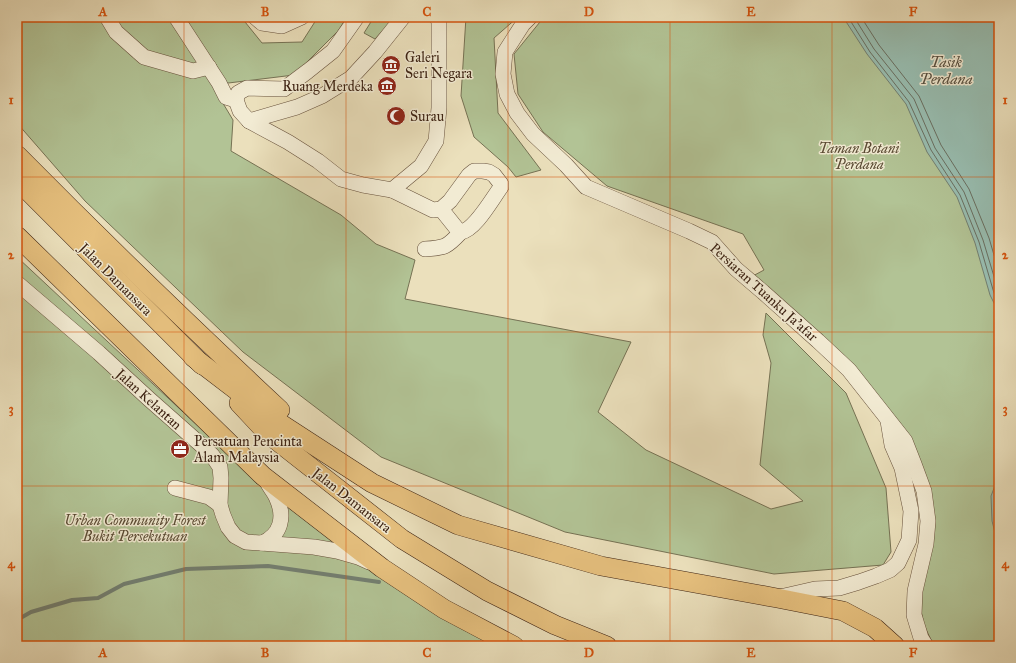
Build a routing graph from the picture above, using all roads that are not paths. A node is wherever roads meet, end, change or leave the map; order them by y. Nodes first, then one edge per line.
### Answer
1 (107, 17) edge
2 (176, 17) edge
3 (255, 17) edge
4 (302, 17) edge
5 (357, 17) edge
6 (403, 17) edge
7 (436, 17) edge
8 (530, 17) edge
9 (209, 67) junction
10 (236, 100) junction
11 (249, 121) junction
12 (17, 155) edge
13 (17, 180) edge
14 (392, 190) junction
15 (441, 209) junction
16 (461, 232) junction
17 (17, 236) edge
18 (425, 249) dead end
19 (17, 282) edge
20 (193, 357) junction
21 (888, 420) junction
22 (330, 456) junction
23 (263, 476) junction
24 (175, 488) dead end
25 (220, 504) junction
26 (262, 543) junction
27 (382, 568) junction
28 (777, 598) junction
29 (514, 646) edge
30 (607, 646) edge
31 (895, 646) edge
32 (926, 646) edge

1 - 9 street
2 - 9 street
3 - 4 street
5 - 10 street
6 - 11 street
7 - 14 street
8 - 21 street, Persiaran Tuanku Ja'afar
9 - 10 street
10 - 11 street
11 - 14 street
12 - 22 main road
13 - 20 main road, Jalan Damansara
14 - 15 street
15 - 16 street
15 - 16 street
16 - 18 street
17 - 23 main road
19 - 25 street, Jalan Kelantan
20 - 22 main road
20 - 30 main road, Jalan Damansara
21 - 28 street, Persiaran Tuanku Ja'afar
21 - 32 street, Persiaran Tuanku Ja'afar
22 - 28 main road
23 - 26 street
23 - 27 main road
24 - 25 street
25 - 26 street, Jalan Kelantan
26 - 27 street, Jalan Kelantan
27 - 29 main road
28 - 31 main road

